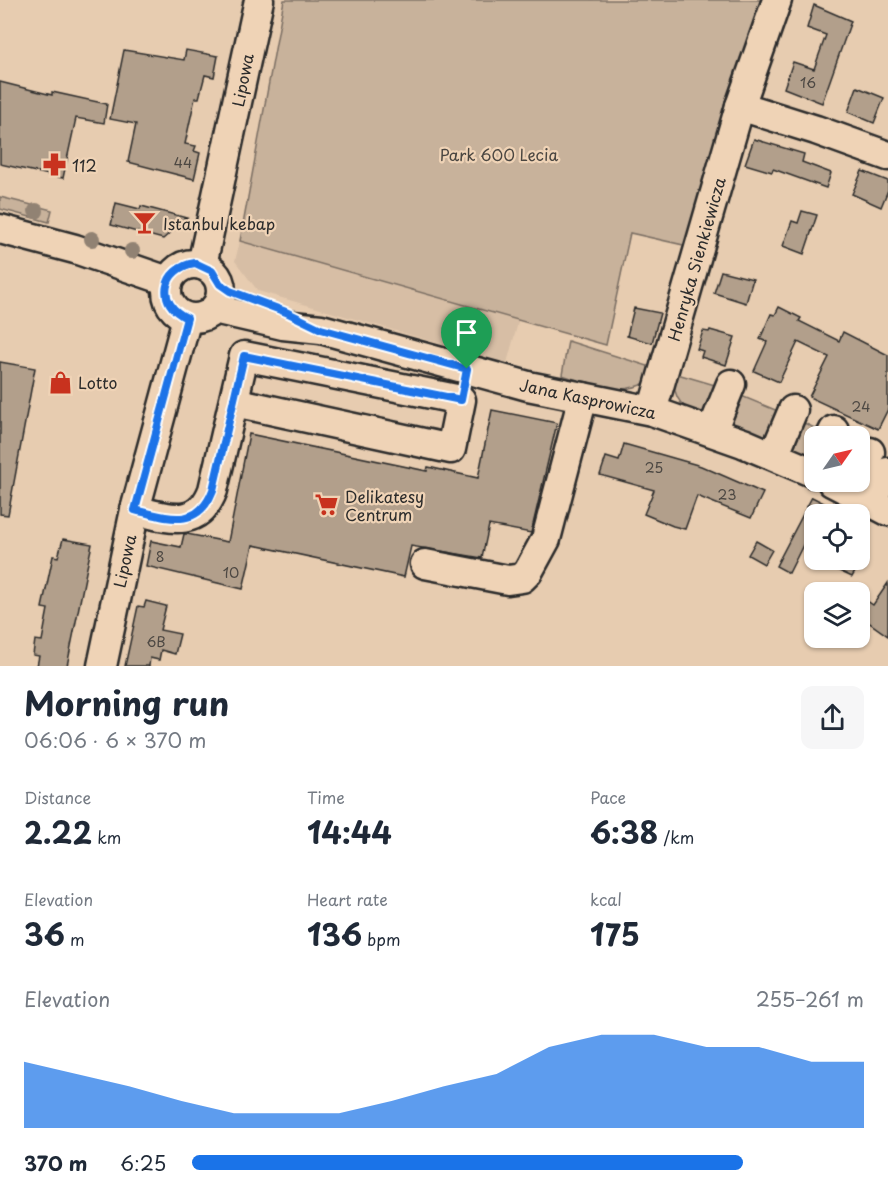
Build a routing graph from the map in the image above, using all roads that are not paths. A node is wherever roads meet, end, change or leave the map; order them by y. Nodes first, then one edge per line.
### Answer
1 (258, 0) edge
2 (777, 0) edge
3 (740, 106) junction
4 (888, 156) edge
5 (0, 229) edge
6 (168, 281) junction
7 (212, 286) junction
8 (187, 318) junction
9 (467, 369) junction
10 (731, 384) dead end
11 (583, 398) junction
12 (461, 400) junction
13 (234, 402) junction
14 (793, 410) dead end
15 (652, 411) junction
16 (712, 431) junction
17 (774, 455) junction
18 (804, 464) edge
19 (135, 510) junction
20 (425, 564) dead end
21 (102, 666) edge

1 - 7 street, Lipowa
2 - 3 street, Henryka Sienkiewicza
3 - 4 street
3 - 15 street, Henryka Sienkiewicza
5 - 6 street
6 - 7 street
6 - 8 street
7 - 8 street
7 - 9 street, Jana Kasprowicza
8 - 19 street, Lipowa
9 - 11 street, Jana Kasprowicza
9 - 12 street
10 - 16 street
11 - 15 street, Jana Kasprowicza
11 - 20 street
12 - 13 street
12 - 13 street
13 - 19 street
14 - 17 street
15 - 16 street, Jana Kasprowicza
16 - 17 street, Jana Kasprowicza
17 - 18 street, Jana Kasprowicza
19 - 21 street, Lipowa

